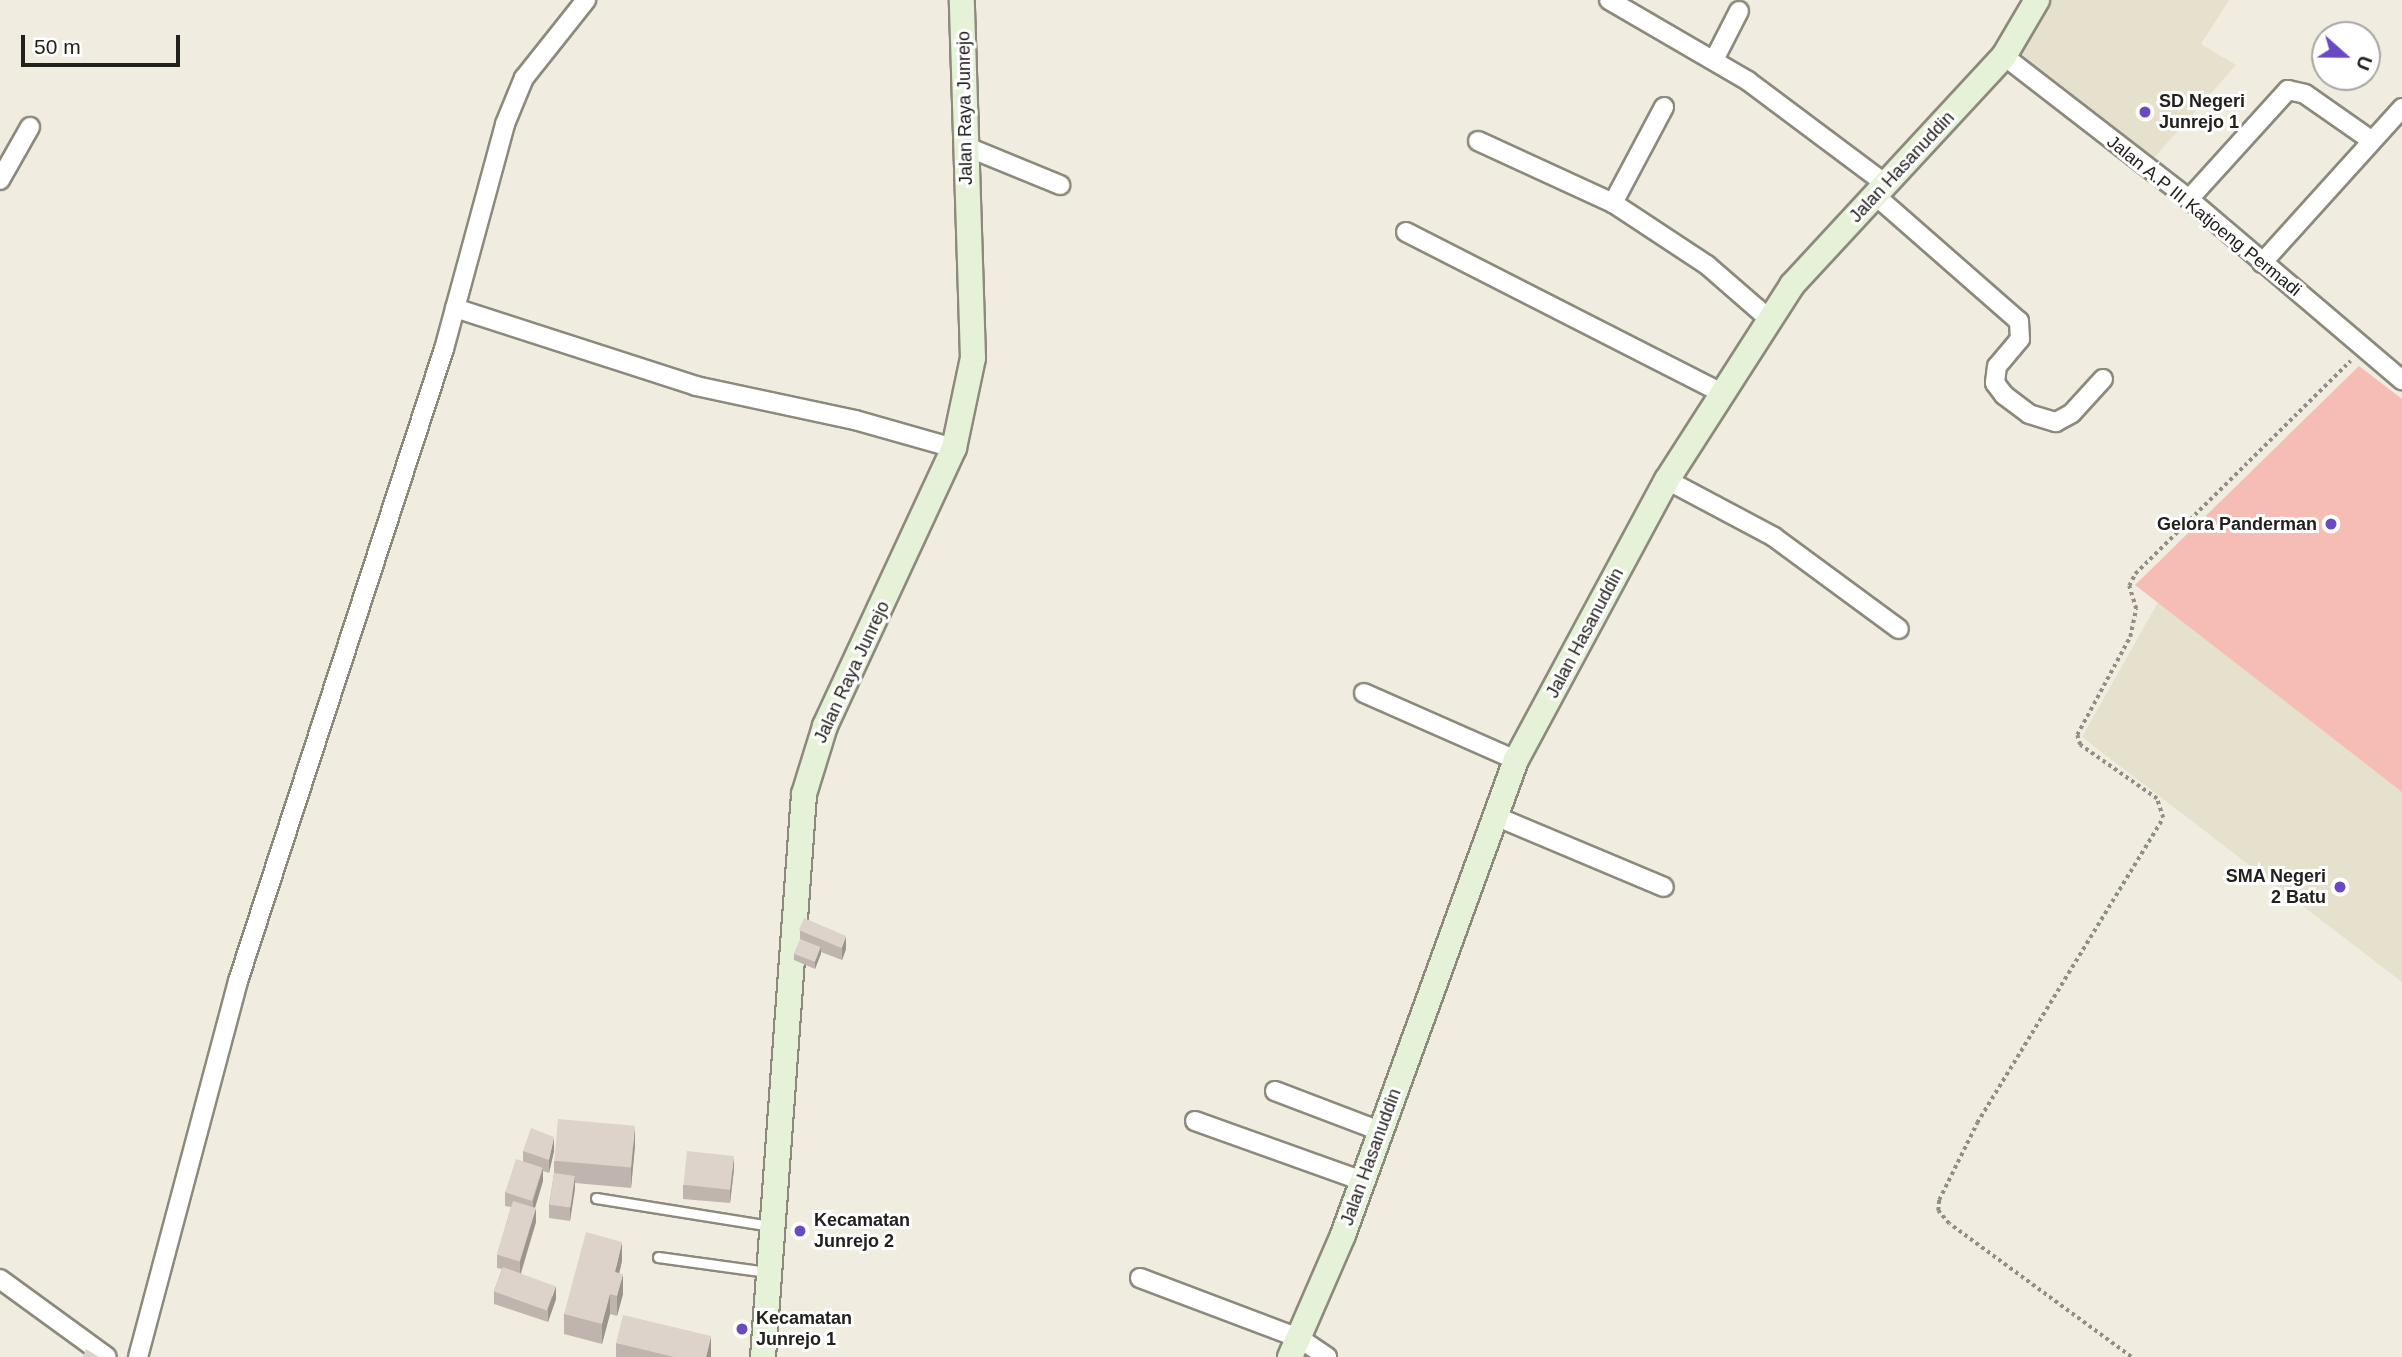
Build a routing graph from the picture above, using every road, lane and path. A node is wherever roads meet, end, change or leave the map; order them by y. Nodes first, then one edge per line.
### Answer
1 (586, 0) edge
2 (962, 0) edge
3 (1609, 0) edge
4 (2037, 0) edge
5 (1739, 10) dead end
6 (2004, 56) junction
7 (1714, 61) junction
8 (1664, 107) dead end
9 (2402, 108) edge
10 (30, 127) dead end
11 (2371, 140) junction
12 (1478, 141) dead end
13 (965, 146) junction
14 (0, 180) edge
15 (1060, 185) dead end
16 (1882, 191) junction
17 (2189, 199) junction
18 (1613, 203) junction
19 (1405, 232) dead end
20 (2262, 263) junction
21 (455, 308) junction
22 (1768, 318) junction
23 (2362, 349) junction
24 (2103, 379) dead end
25 (2402, 380) edge
26 (1722, 393) junction
27 (954, 448) junction
28 (1667, 480) junction
29 (1899, 629) dead end
30 (1364, 694) dead end
31 (1516, 760) junction
32 (1494, 816) junction
33 (1664, 887) dead end
34 (1275, 1091) dead end
35 (1195, 1121) dead end
36 (1380, 1131) junction
37 (1363, 1181) junction
38 (596, 1198) dead end
39 (774, 1227) junction
40 (658, 1256) dead end
41 (769, 1272) junction
42 (1140, 1278) dead end
43 (0, 1279) edge
44 (1295, 1348) edge
45 (107, 1357) edge
46 (138, 1357) edge
47 (764, 1357) edge
48 (1327, 1357) edge
49 (2131, 1357) edge

1 - 21 street
2 - 13 main road, Jalan Raya Junrejo
3 - 7 street
4 - 6 main road, Jalan Hasanuddin
5 - 7 street
6 - 16 main road, Jalan Hasanuddin
6 - 17 street, Jalan A.P III Katjoeng Permadi
7 - 16 street
8 - 18 street
9 - 11 street
10 - 14 street
11 - 17 street
11 - 20 street
12 - 18 street
13 - 15 street
13 - 27 main road, Jalan Raya Junrejo
16 - 22 main road, Jalan Hasanuddin
16 - 24 street
17 - 20 street, Jalan A.P III Katjoeng Permadi
18 - 22 street
19 - 26 street
20 - 23 street, Jalan A.P III Katjoeng Permadi
21 - 27 street
21 - 46 street
22 - 26 main road, Jalan Hasanuddin
23 - 25 street, Jalan A.P III Katjoeng Permadi
23 - 49 path
26 - 28 main road, Jalan Hasanuddin
27 - 39 main road, Jalan Raya Junrejo
28 - 29 street
28 - 31 main road, Jalan Hasanuddin
30 - 31 street
31 - 32 main road, Jalan Hasanuddin
32 - 33 street
32 - 36 main road, Jalan Hasanuddin
34 - 36 street
35 - 37 street
36 - 37 main road, Jalan Hasanuddin
37 - 44 main road, Jalan Hasanuddin
38 - 39 lane
39 - 41 main road, Jalan Raya Junrejo
40 - 41 lane
41 - 47 main road, Jalan Raya Junrejo
42 - 44 street
43 - 45 street
44 - 48 street

